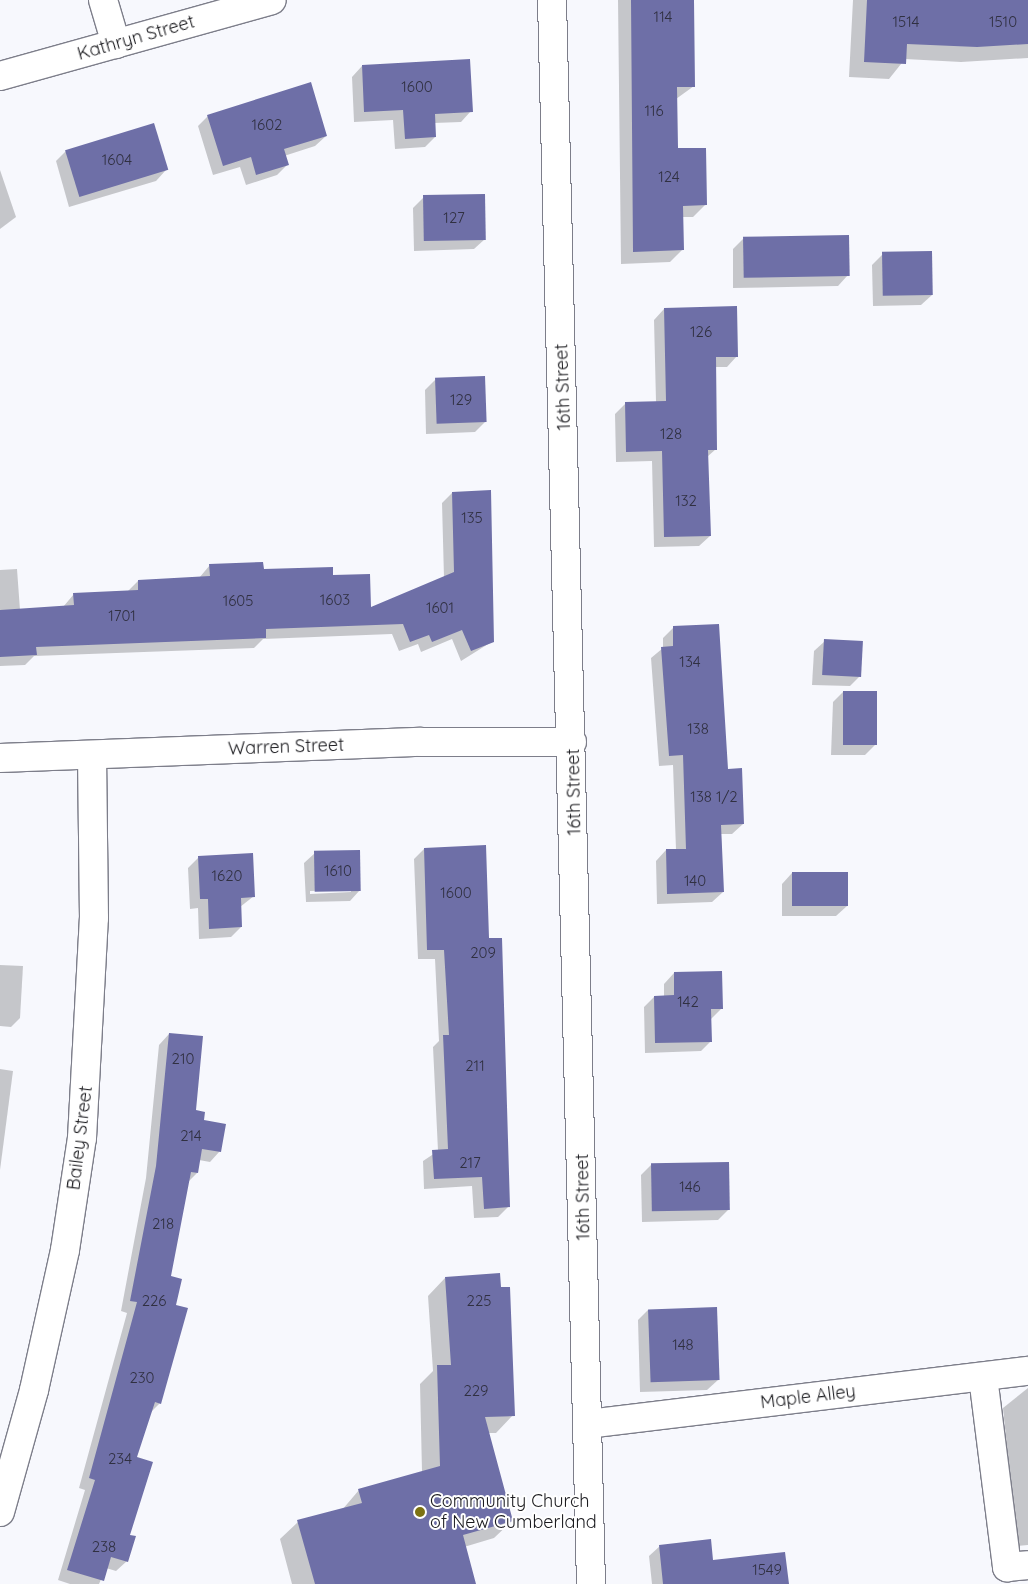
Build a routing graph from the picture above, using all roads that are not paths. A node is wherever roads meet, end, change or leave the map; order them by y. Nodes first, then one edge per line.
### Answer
1 (103, 0) edge
2 (272, 0) edge
3 (552, 0) edge
4 (116, 44) junction
5 (0, 76) edge
6 (572, 742) junction
7 (92, 754) junction
8 (0, 758) edge
9 (1028, 1371) edge
10 (983, 1377) junction
11 (588, 1424) junction
12 (0, 1512) edge
13 (1028, 1565) edge
14 (591, 1584) edge

1 - 4 street
2 - 4 street, Kathryn Street
3 - 6 street, 16th Street
4 - 5 street, Kathryn Street
6 - 7 street, Warren Street
6 - 11 street, 16th Street
7 - 8 street, Warren Street
7 - 12 street, Bailey Street
9 - 10 street, Maple Alley
10 - 11 street, Maple Alley
10 - 13 street
11 - 14 street, 16th Street

